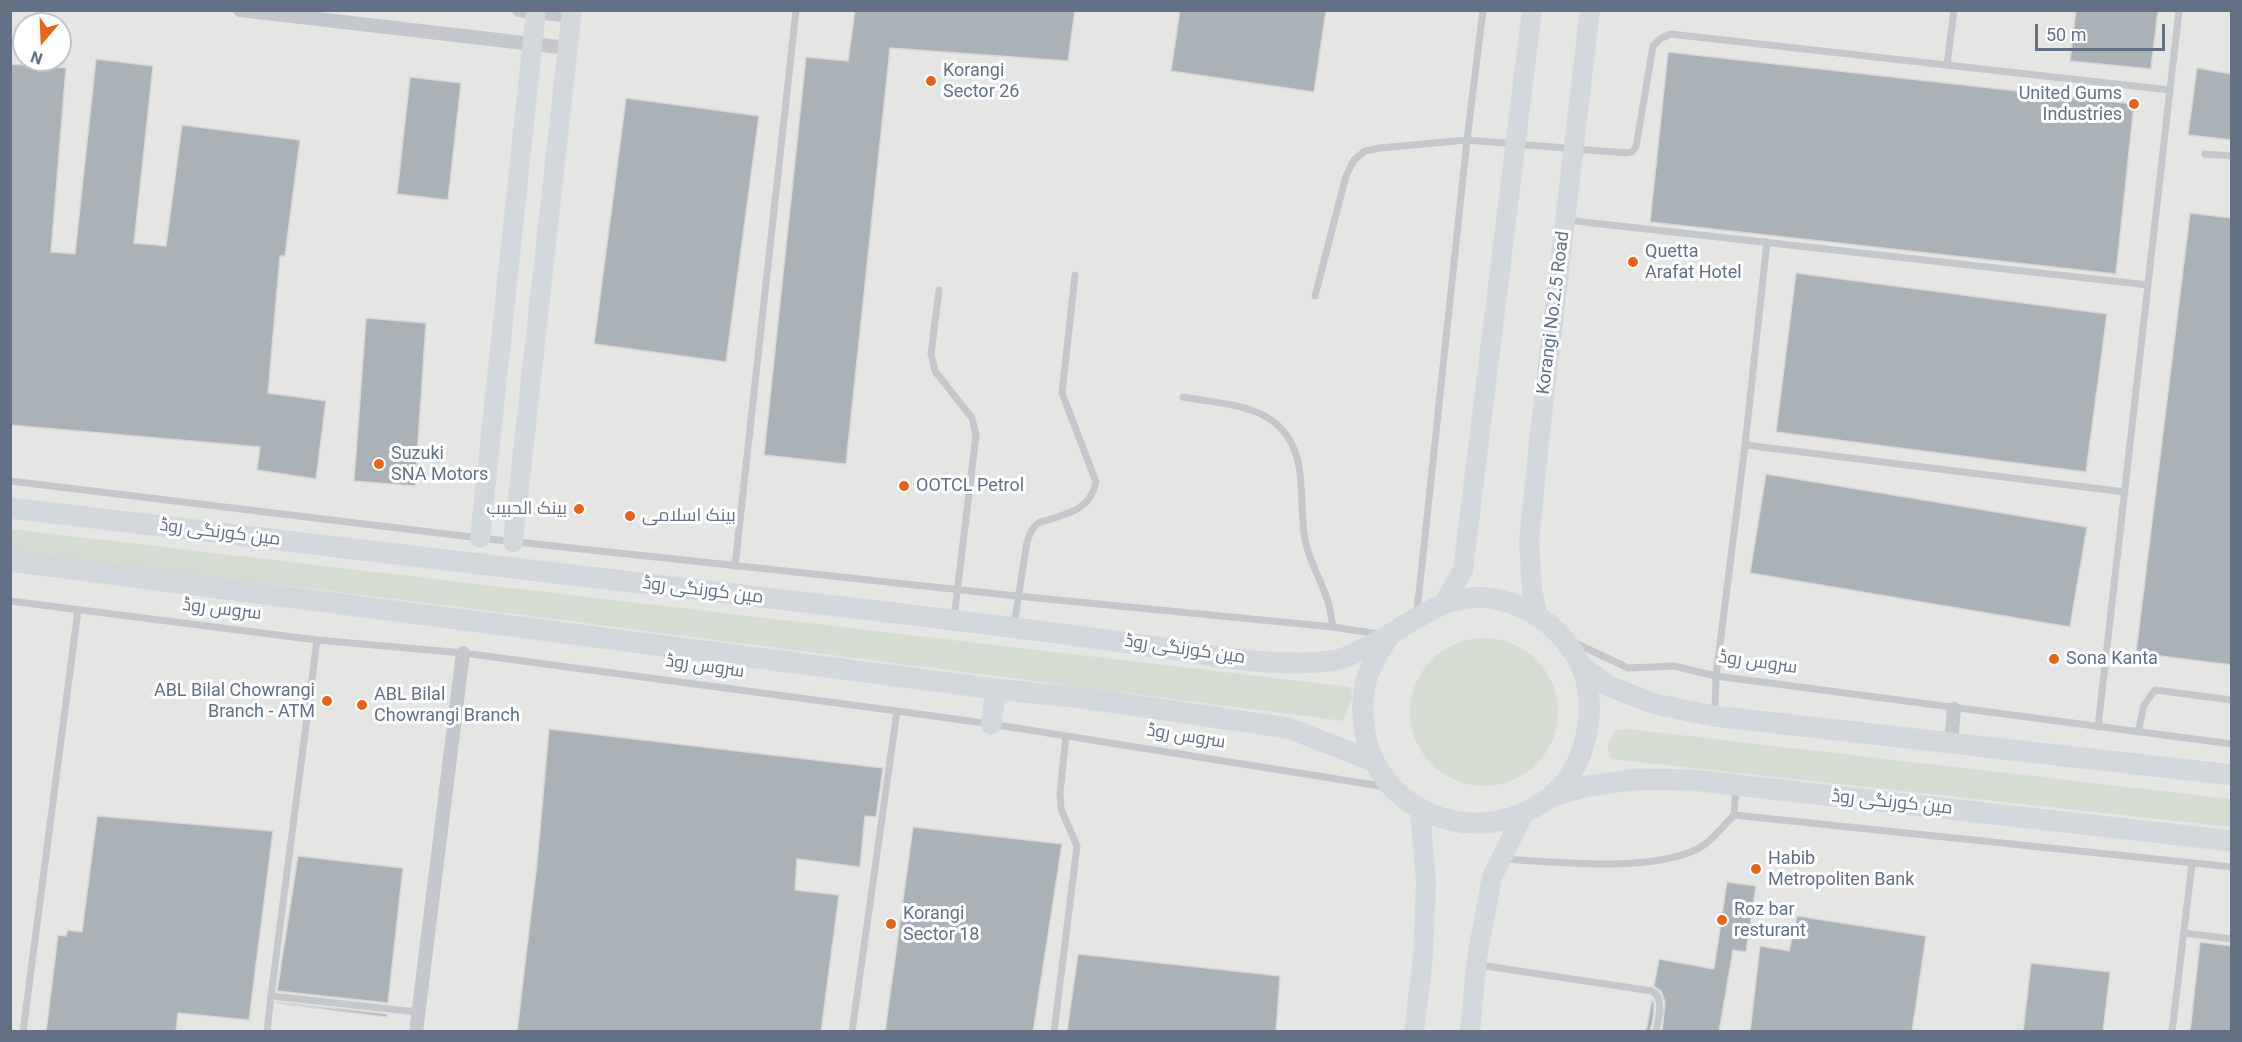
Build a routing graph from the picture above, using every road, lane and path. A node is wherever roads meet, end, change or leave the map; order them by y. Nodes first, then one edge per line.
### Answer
1 (240, 10) edge
2 (796, 10) edge
3 (1483, 10) edge
4 (1532, 10) edge
5 (1590, 10) edge
6 (1954, 10) edge
7 (2179, 10) edge
8 (530, 11) edge
9 (572, 13) edge
10 (532, 45) junction
11 (567, 48) junction
12 (1947, 65) junction
13 (2170, 90) junction
14 (1467, 140) junction
15 (1517, 144) junction
16 (1573, 149) junction
17 (2205, 154) dead end
18 (2232, 156) edge
19 (1565, 220) junction
20 (1767, 242) junction
21 (1075, 274) dead end
22 (2148, 285) junction
23 (939, 290) dead end
24 (1315, 296) dead end
25 (1183, 397) dead end
26 (1745, 445) junction
27 (10, 481) edge
28 (2125, 492) junction
29 (10, 508) edge
30 (480, 538) junction
31 (513, 542) junction
32 (10, 561) edge
33 (735, 566) junction
34 (957, 590) junction
35 (1017, 596) junction
36 (10, 601) edge
37 (1445, 601) junction
38 (78, 610) junction
39 (1539, 616) junction
40 (1417, 617) junction
41 (953, 621) junction
42 (1014, 627) junction
43 (1333, 627) junction
44 (1390, 636) junction
45 (1563, 637) junction
46 (317, 640) junction
47 (463, 653) junction
48 (1582, 667) junction
49 (1716, 676) junction
50 (996, 689) junction
51 (2232, 700) edge
52 (1954, 709) junction
53 (897, 711) junction
54 (1714, 716) junction
55 (991, 724) junction
56 (2098, 727) junction
57 (2138, 732) junction
58 (1066, 736) junction
59 (1952, 743) junction
60 (2232, 744) edge
61 (1373, 761) junction
62 (2232, 775) edge
63 (1736, 786) junction
64 (1392, 788) junction
65 (1553, 796) junction
66 (1420, 810) junction
67 (1523, 815) junction
68 (1734, 815) junction
69 (2232, 841) edge
70 (1501, 859) junction
71 (2192, 863) junction
72 (2232, 867) edge
73 (2184, 933) junction
74 (2232, 939) edge
75 (1477, 965) junction
76 (271, 996) junction
77 (418, 1012) junction
78 (23, 1032) edge
79 (267, 1032) edge
80 (416, 1032) edge
81 (852, 1032) edge
82 (1054, 1032) edge
83 (1414, 1032) edge
84 (1470, 1032) edge
85 (1656, 1032) edge
86 (2172, 1032) edge

1 - 10 street
2 - 33 lane
3 - 14 lane
4 - 15 street
5 - 16 street, Korangi No.2.5 Road
6 - 12 lane
7 - 13 lane
8 - 9 street
8 - 10 street
9 - 11 street
10 - 11 street
10 - 30 street
11 - 31 street
12 - 13 lane
12 - 16 lane
13 - 22 lane
14 - 15 lane
14 - 24 lane
14 - 40 lane
15 - 16 lane
15 - 37 street
16 - 19 street, Korangi No.2.5 Road
17 - 18 lane
19 - 20 lane
19 - 39 street, Korangi No.2.5 Road
20 - 22 lane
20 - 26 lane
21 - 35 lane
22 - 28 lane
23 - 34 lane
25 - 43 lane
26 - 28 lane
26 - 49 lane
27 - 30 lane
28 - 56 lane
29 - 41 main road, مین کورنگی روڈ
30 - 31 lane
31 - 33 lane
32 - 50 main road
33 - 34 lane
34 - 35 lane
34 - 41 lane
35 - 42 lane
35 - 43 lane
36 - 38 lane, سروس روڈ
37 - 39 main road
37 - 40 main road
38 - 46 lane, سروس روڈ
38 - 78 lane
39 - 45 main road
40 - 44 main road
41 - 42 main road, مین کورنگی روڈ
42 - 44 main road, مین کورنگی روڈ
43 - 44 lane
44 - 61 main road
45 - 48 main road
45 - 49 lane, سروس روڈ
46 - 47 lane, سروس روڈ
46 - 76 lane
47 - 53 lane, سروس روڈ
47 - 77 street
48 - 54 main road
48 - 65 main road
49 - 52 lane, سروس روڈ
49 - 54 lane
50 - 55 main road
50 - 61 main road
51 - 57 lane
52 - 56 lane, سروس روڈ
52 - 59 street
53 - 55 lane, سروس روڈ
53 - 81 lane
54 - 59 main road
55 - 58 lane, سروس روڈ
56 - 57 lane, سروس روڈ
57 - 60 lane, سروس روڈ
58 - 64 lane, سروس روڈ
58 - 82 lane
59 - 62 main road
61 - 64 main road
63 - 65 main road, مین کورنگی روڈ
63 - 68 lane
63 - 69 main road, مین کورنگی روڈ
64 - 66 main road
65 - 67 main road
66 - 67 main road
66 - 83 street
67 - 70 street
68 - 70 lane
68 - 71 lane
70 - 75 street
71 - 72 lane
71 - 73 lane
73 - 74 lane
73 - 86 lane
75 - 84 street
75 - 85 lane
76 - 77 lane
76 - 79 lane
77 - 80 street

